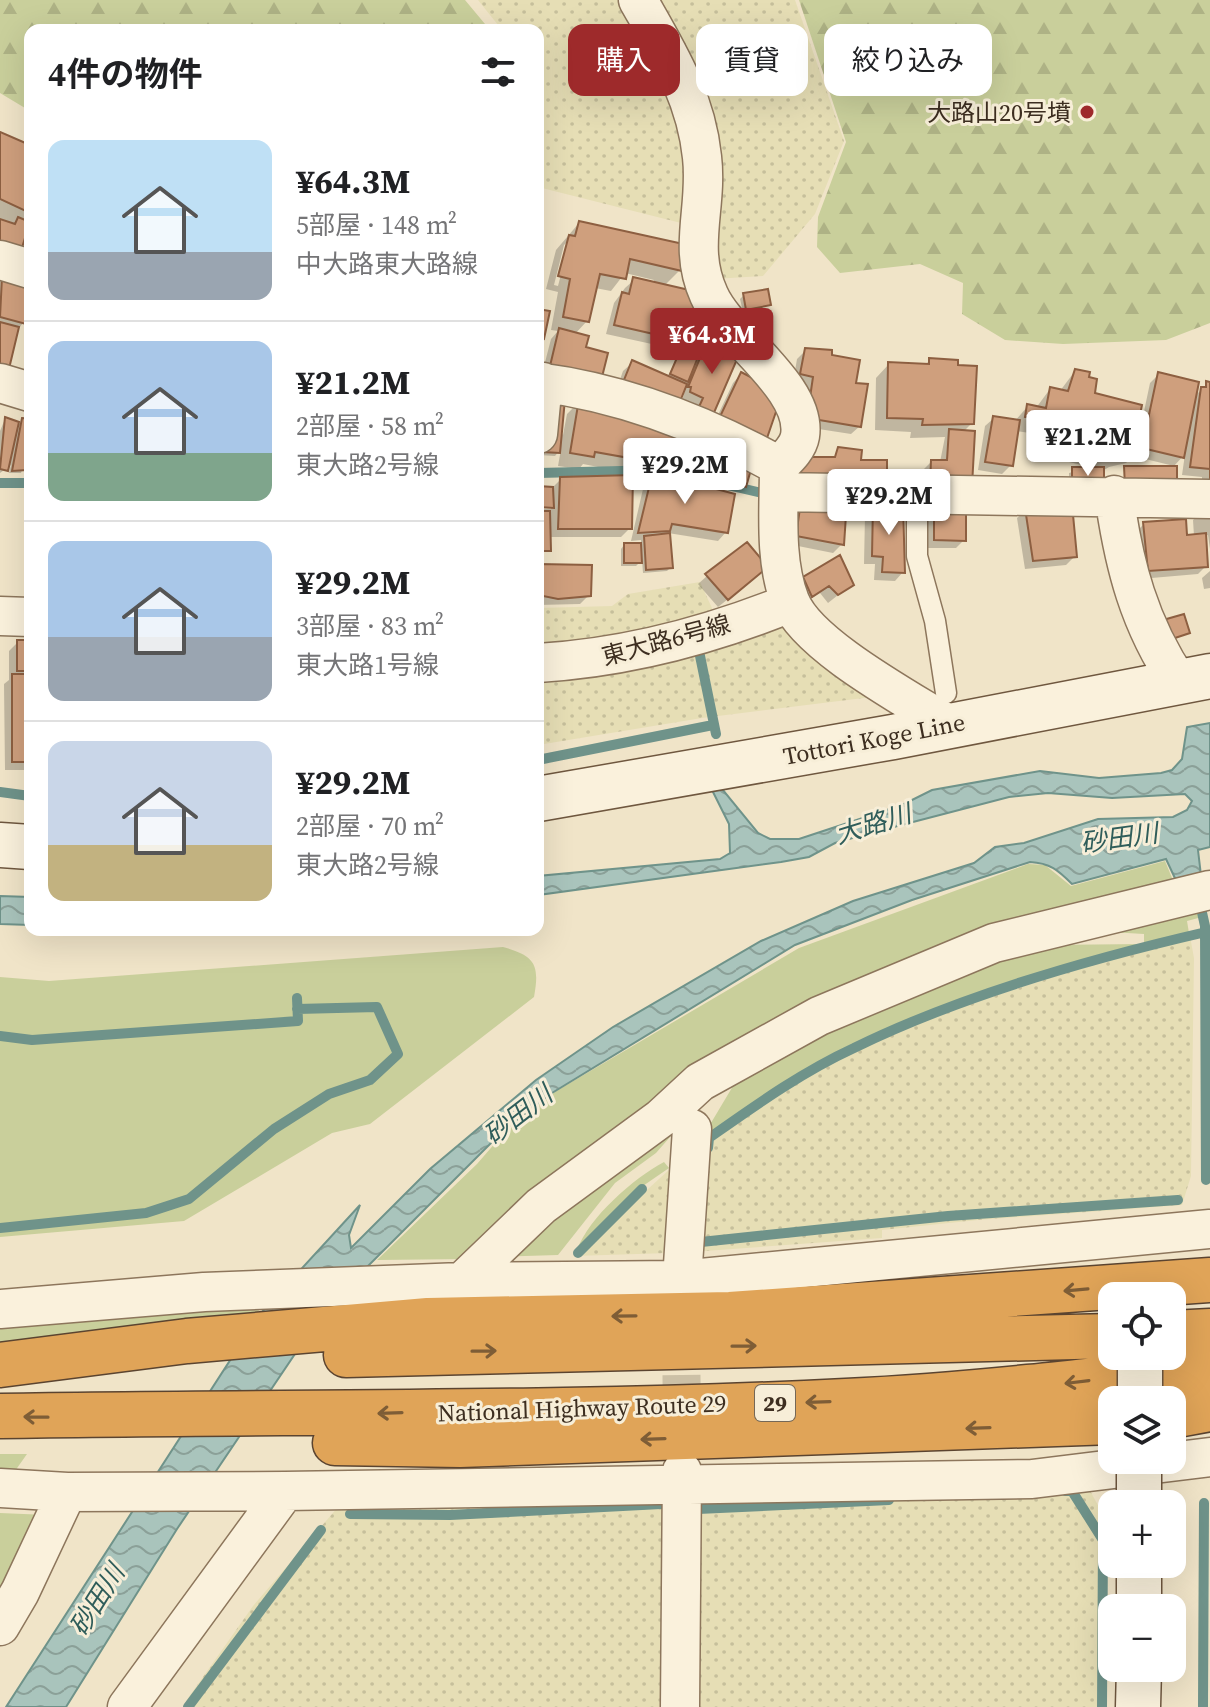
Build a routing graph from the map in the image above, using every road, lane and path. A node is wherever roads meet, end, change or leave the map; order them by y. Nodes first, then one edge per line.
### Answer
1 (638, 0) edge
2 (0, 260) edge
3 (24, 267) edge
4 (0, 383) edge
5 (544, 383) edge
6 (24, 390) edge
7 (779, 479) junction
8 (917, 495) junction
9 (1114, 495) junction
10 (1210, 499) edge
11 (790, 603) junction
12 (0, 616) edge
13 (24, 617) edge
14 (544, 663) edge
15 (1194, 679) edge
16 (948, 709) junction
17 (544, 798) edge
18 (0, 845) edge
19 (24, 847) edge
20 (1210, 890) edge
21 (692, 1129) dead end
22 (1210, 1229) edge
23 (1210, 1280) edge
24 (462, 1282) junction
25 (1186, 1284) edge
26 (680, 1287) junction
27 (1098, 1293) edge
28 (0, 1309) edge
29 (1210, 1331) edge
30 (1186, 1332) edge
31 (1098, 1336) edge
32 (417, 1337) junction
33 (0, 1365) edge
34 (1210, 1367) edge
35 (1210, 1409) edge
36 (1186, 1413) edge
37 (0, 1416) edge
38 (1098, 1423) edge
39 (334, 1429) junction
40 (1210, 1457) edge
41 (682, 1478) junction
42 (0, 1488) edge
43 (285, 1491) junction
44 (67, 1492) junction
45 (0, 1626) edge
46 (1139, 1682) edge
47 (127, 1707) edge
48 (680, 1707) edge
49 (1138, 1707) edge

1 - 7 street
2 - 3 street
4 - 6 street
5 - 7 street
7 - 8 street
7 - 11 street
8 - 9 street
8 - 16 lane
9 - 10 street
9 - 15 street
11 - 14 street, 東大路6号線
11 - 16 street
12 - 13 street
15 - 16 main road, Tottori Koge Line
16 - 17 main road, Tottori Koge Line
18 - 19 main road
20 - 24 street
21 - 26 street
22 - 26 street
23 - 25 highway
24 - 26 street
24 - 28 street
27 -> 32 highway
29 - 30 highway
32 -> 31 highway
32 - 33 highway
34 -> 39 highway, National Highway Route 29 / 29
35 - 36 highway
39 -> 37 highway, National Highway Route 29 / 29
38 -> 39 highway
40 - 41 street
41 - 43 street
41 - 48 street
42 - 44 street
43 - 44 street
43 - 47 street
44 - 45 street
46 - 49 main road

